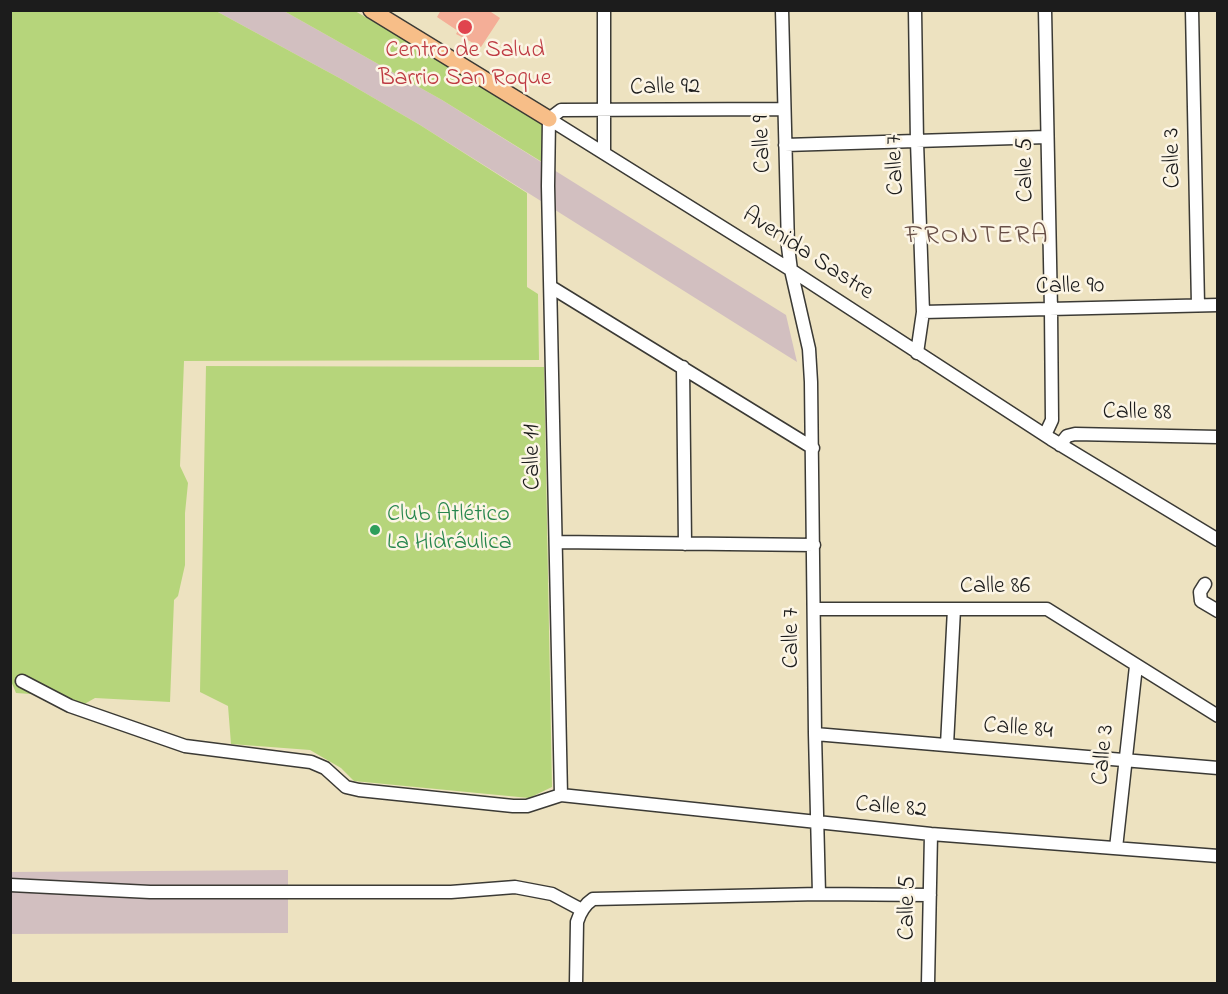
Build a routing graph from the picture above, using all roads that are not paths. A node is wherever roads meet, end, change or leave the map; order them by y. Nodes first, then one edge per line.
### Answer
1 (371, 10) edge
2 (604, 10) edge
3 (782, 10) edge
4 (915, 10) edge
5 (1045, 10) edge
6 (1192, 10) edge
7 (784, 109) junction
8 (605, 111) junction
9 (549, 119) junction
10 (1047, 137) junction
11 (917, 142) junction
12 (785, 145) junction
13 (604, 153) junction
14 (791, 270) junction
15 (551, 287) junction
16 (1198, 305) junction
17 (1218, 305) edge
18 (1051, 310) junction
19 (923, 312) junction
20 (917, 353) junction
21 (683, 367) junction
22 (811, 382) joint
23 (1045, 435) junction
24 (1218, 436) edge
25 (1060, 445) junction
26 (813, 448) junction
27 (1218, 540) edge
28 (557, 542) junction
29 (685, 544) junction
30 (814, 545) junction
31 (1205, 584) dead end
32 (814, 609) junction
33 (954, 609) junction
34 (1218, 611) edge
35 (1136, 666) junction
36 (22, 681) dead end
37 (1218, 716) edge
38 (815, 734) junction
39 (947, 745) junction
40 (1125, 761) junction
41 (1218, 768) edge
42 (561, 795) junction
43 (817, 822) junction
44 (931, 834) junction
45 (1116, 848) junction
46 (1218, 856) edge
47 (10, 885) edge
48 (819, 894) junction
49 (930, 895) junction
50 (580, 916) junction
51 (576, 984) edge
52 (928, 984) edge

1 - 9 main road, Avenida Sastre
2 - 8 street
3 - 7 street, Calle 9
4 - 11 street, Calle 7
5 - 10 street, Calle 5
6 - 16 street, Calle 3
7 - 8 street, Calle 92
7 - 12 street, Calle 9
8 - 9 street, Calle 92
8 - 13 street
9 - 13 street, Avenida Sastre
9 - 15 street, Calle 11
10 - 11 street
10 - 18 street, Calle 5
11 - 12 street
11 - 19 street, Calle 7
12 - 14 street, Calle 9
13 - 14 street, Avenida Sastre
14 - 20 street, Avenida Sastre
14 - 22 street, Calle 9
15 - 21 street
15 - 28 street, Calle 11
16 - 17 street, Calle 90
16 - 18 street, Calle 90
18 - 19 street, Calle 90
18 - 23 street, Calle 5
19 - 20 street, Calle 7
20 - 23 street, Avenida Sastre
21 - 26 street
21 - 29 street
22 - 26 street, Calle 7
23 - 25 street, Avenida Sastre
24 - 25 street, Calle 88
25 - 27 street, Avenida Sastre
26 - 30 street, Calle 7
28 - 29 street
28 - 42 street, Calle 11
29 - 30 street
30 - 32 street, Calle 7
31 - 34 street
32 - 33 street, Calle 86
32 - 38 street, Calle 7
33 - 35 street, Calle 86
33 - 39 street
35 - 37 street, Calle 86
35 - 40 street, Calle 3
36 - 42 street
38 - 39 street, Calle 84
38 - 43 street, Calle 7
39 - 40 street, Calle 84
40 - 41 street, Calle 84
40 - 45 street, Calle 3
42 - 43 street, Calle 82
43 - 44 street, Calle 82
43 - 48 street, Calle 7
44 - 45 street, Calle 82
44 - 49 street, Calle 5
45 - 46 street, Calle 82
47 - 50 street
48 - 49 street
48 - 50 street
49 - 52 street, Calle 5
50 - 51 street

